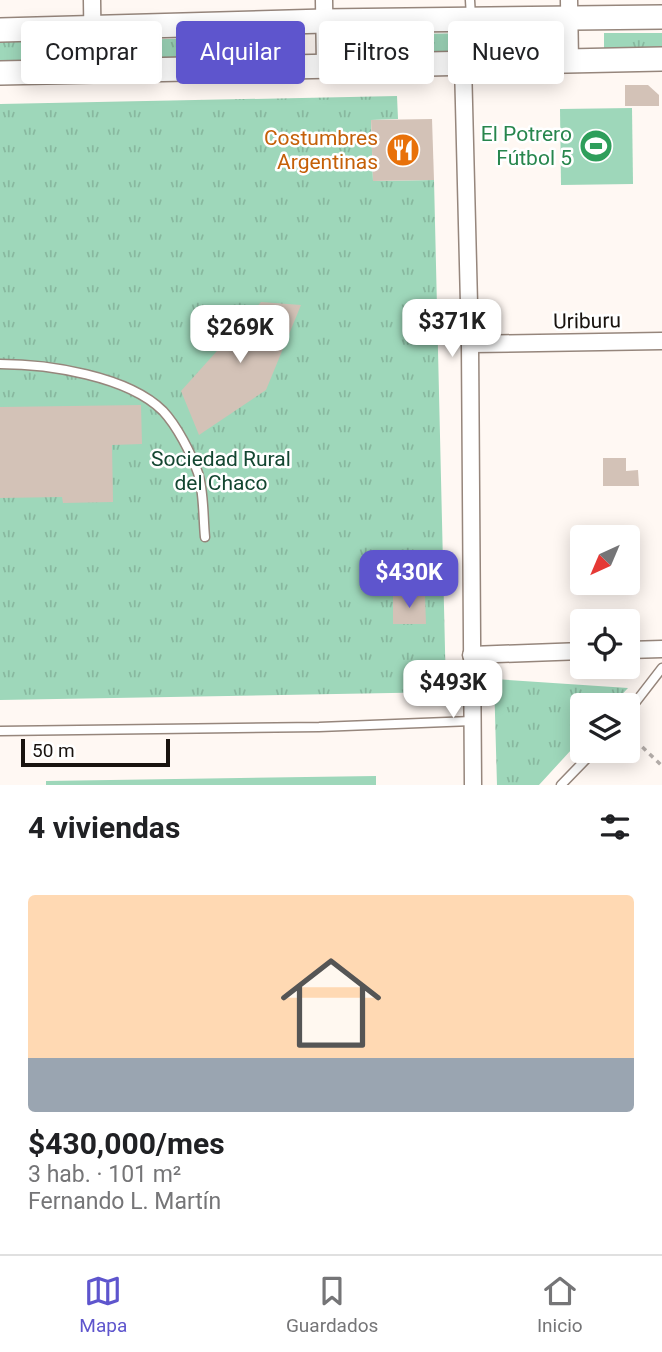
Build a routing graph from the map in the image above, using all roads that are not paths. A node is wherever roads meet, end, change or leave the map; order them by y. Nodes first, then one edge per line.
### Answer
1 (92, 0) edge
2 (569, 9) edge
3 (324, 10) edge
4 (471, 10) edge
5 (662, 17) edge
6 (93, 21) edge
7 (162, 21) edge
8 (21, 29) edge
9 (0, 30) edge
10 (662, 60) edge
11 (564, 61) edge
12 (570, 61) junction
13 (319, 66) edge
14 (162, 70) edge
15 (0, 73) edge
16 (21, 73) edge
17 (464, 84) edge
18 (662, 341) edge
19 (470, 344) junction
20 (0, 364) edge
21 (205, 537) dead end
22 (662, 649) edge
23 (640, 650) edge
24 (570, 651) edge
25 (471, 655) junction
26 (662, 668) edge
27 (640, 696) edge
28 (472, 721) junction
29 (0, 731) edge
30 (582, 763) edge
31 (472, 785) edge
32 (561, 785) edge

1 - 6 street
2 - 4 main road
2 - 5 main road
2 - 12 street
3 - 4 main road
3 - 7 main road
8 - 9 main road
10 - 12 main road
11 - 12 main road
13 - 14 main road
15 - 16 main road
17 - 19 street
18 - 19 street, Uriburu
19 - 25 street
20 - 21 lane
22 - 23 street
24 - 25 street
25 - 28 street
26 - 27 lane
28 - 29 lane
28 - 31 street
30 - 32 lane

